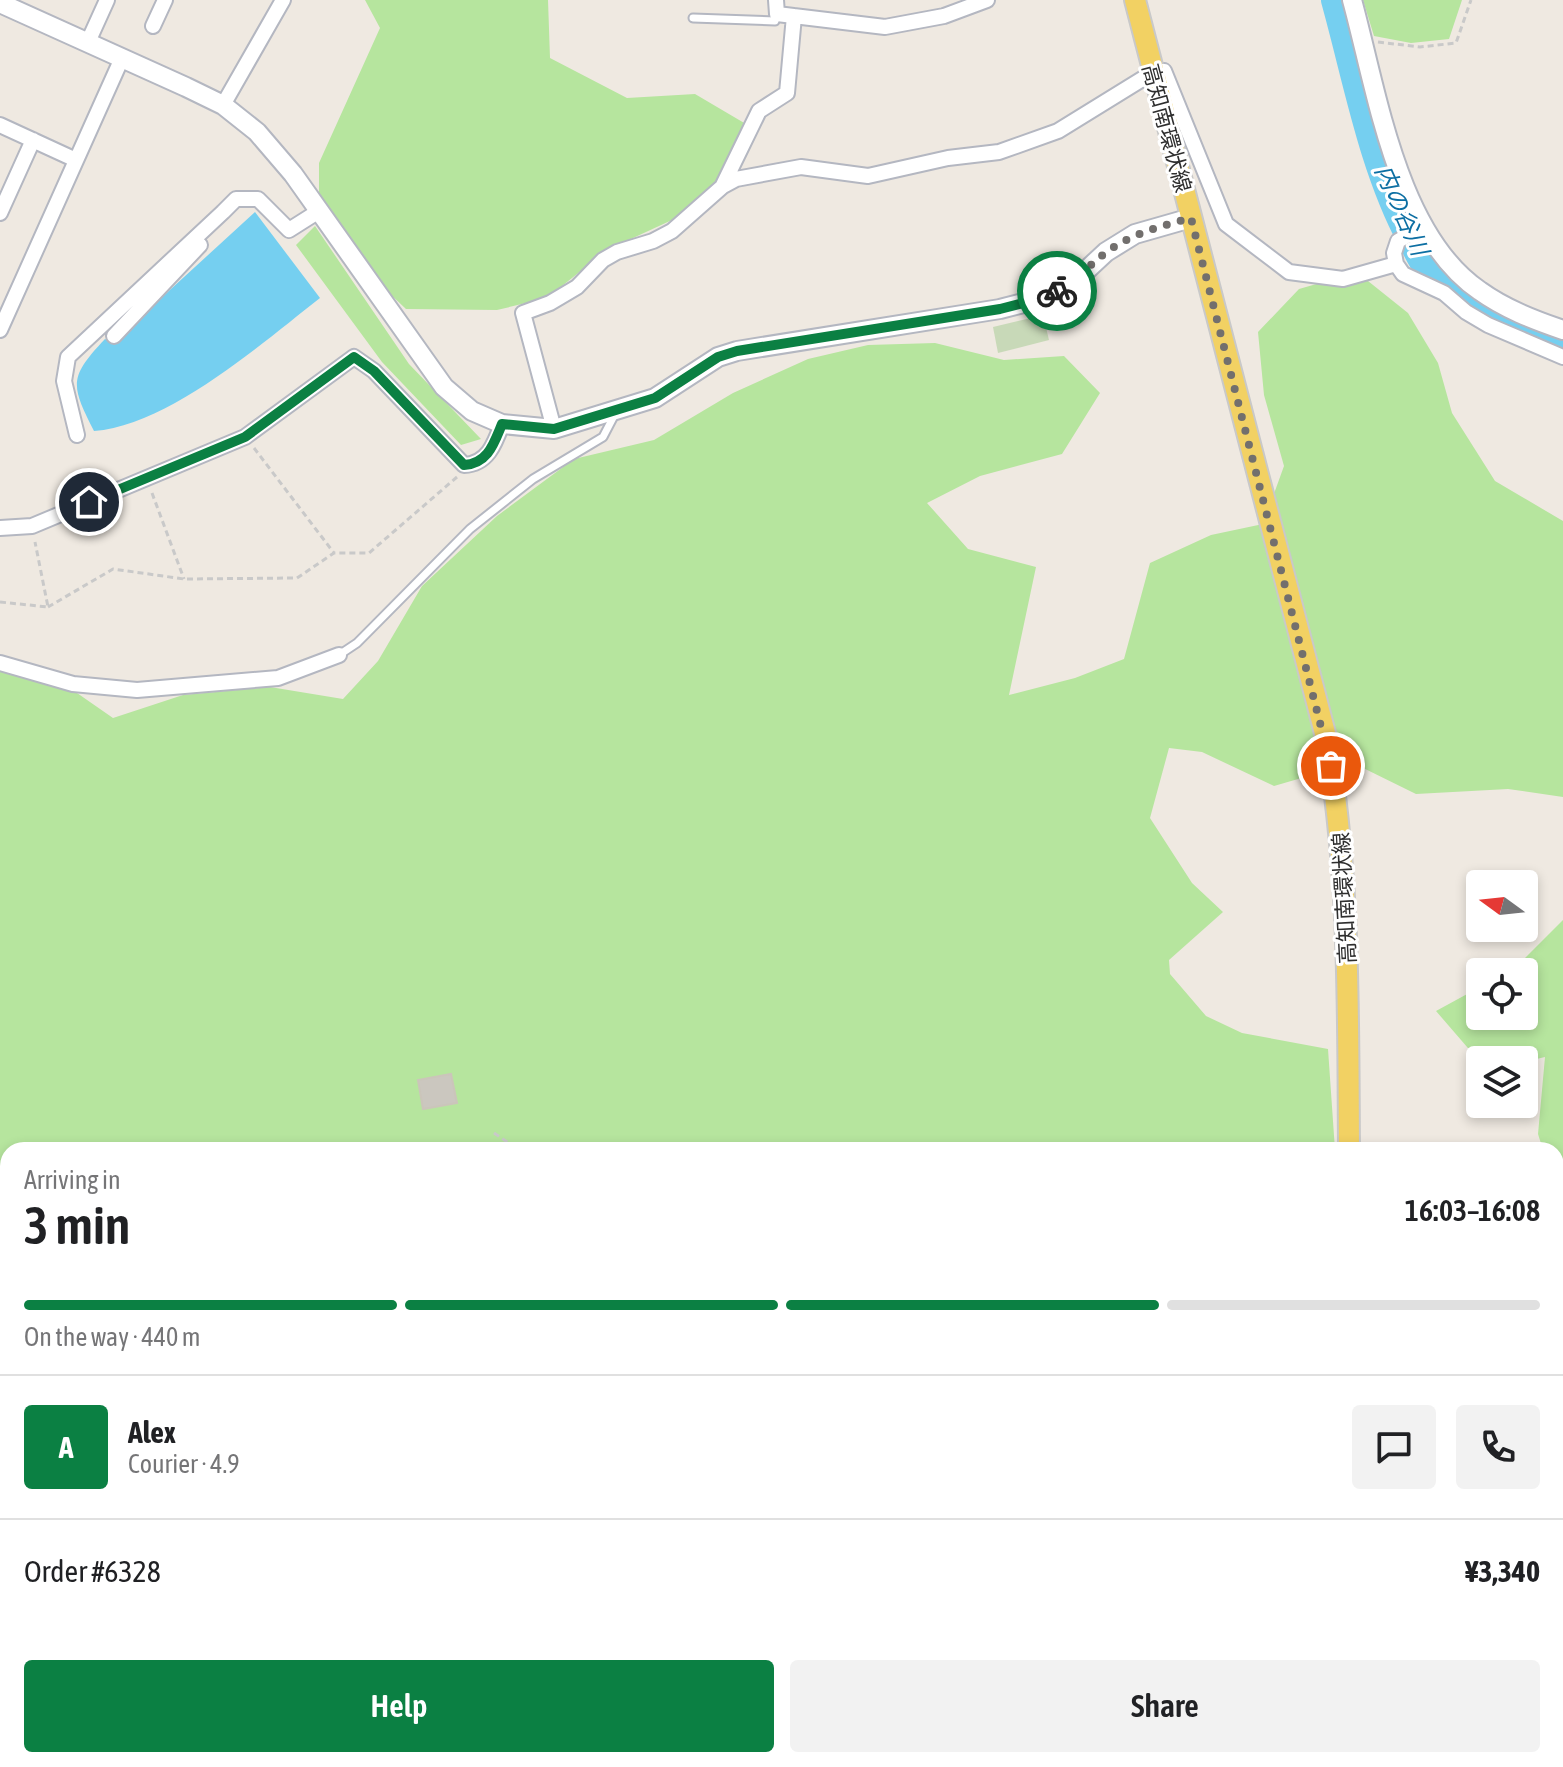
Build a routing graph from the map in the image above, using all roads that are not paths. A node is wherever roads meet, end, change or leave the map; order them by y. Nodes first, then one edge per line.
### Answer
1 (107, 0) edge
2 (165, 0) edge
3 (283, 0) edge
4 (987, 0) edge
5 (1135, 0) edge
6 (1352, 0) edge
7 (0, 3) edge
8 (777, 7) edge
9 (794, 16) junction
10 (693, 18) dead end
11 (153, 26) dead end
12 (88, 42) junction
13 (122, 58) junction
14 (1152, 73) junction
15 (223, 105) junction
16 (0, 125) edge
17 (33, 140) junction
18 (76, 160) junction
19 (723, 186) junction
20 (319, 211) junction
21 (223, 212) junction
22 (0, 213) edge
23 (1191, 218) junction
24 (1419, 229) junction
25 (1396, 264) junction
26 (0, 330) edge
27 (1563, 330) edge
28 (114, 336) dead end
29 (1563, 357) edge
30 (618, 409) junction
31 (502, 424) junction
32 (554, 429) junction
33 (77, 435) dead end
34 (0, 528) edge
35 (339, 655) joint
36 (0, 663) edge
37 (1349, 1142) edge

1 - 12 street
2 - 11 street
3 - 15 street
4 - 9 street
5 - 14 main road, 高知南環状線
6 - 24 street
7 - 12 street
8 - 9 street
8 - 10 lane
9 - 19 street
12 - 13 street
13 - 15 street
13 - 18 street
14 - 19 street
14 - 23 main road, 高知南環状線
14 - 25 street
15 - 20 street
16 - 17 street
17 - 18 street
17 - 22 street
18 - 26 street
19 - 32 street
20 - 21 street
20 - 31 street
21 - 28 street
21 - 33 street
23 - 30 street
23 - 37 main road, 高知南環状線
24 - 25 street
24 - 27 street
25 - 29 street
30 - 32 street
30 - 35 lane
31 - 32 street
31 - 34 street
35 - 36 street

